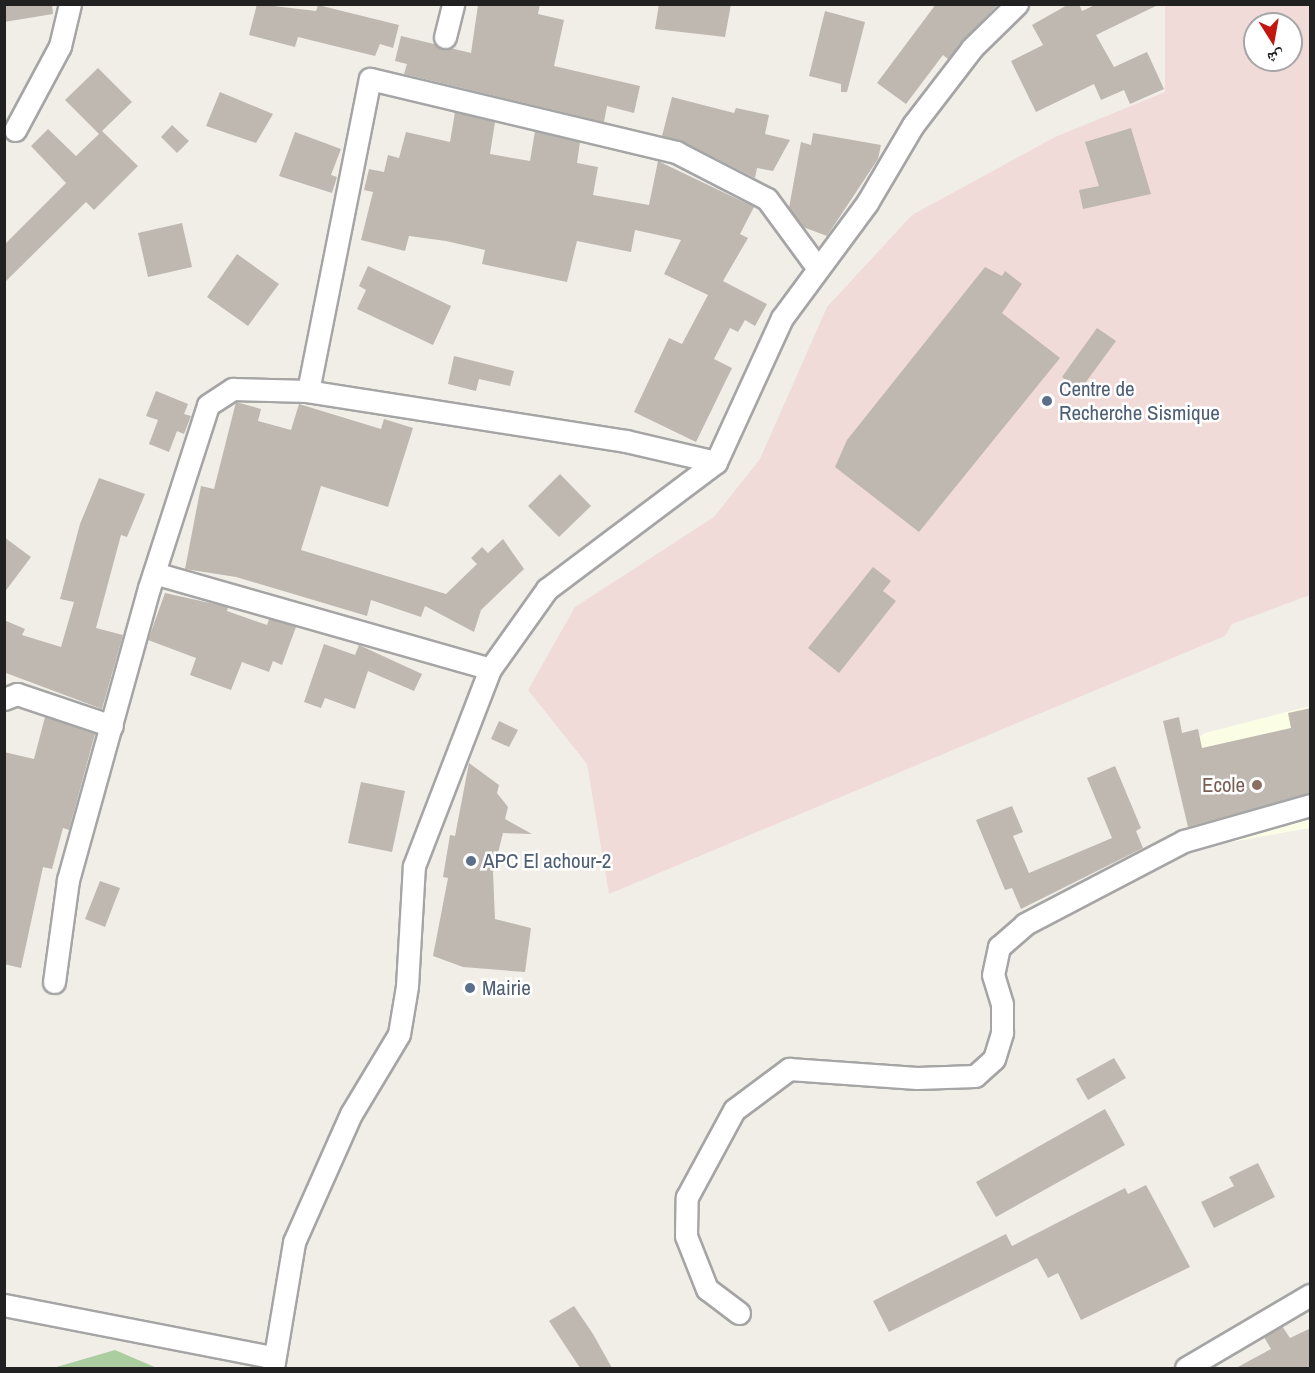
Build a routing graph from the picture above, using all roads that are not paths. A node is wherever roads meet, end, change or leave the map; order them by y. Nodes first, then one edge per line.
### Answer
1 (69, 4) edge
2 (453, 4) edge
3 (1017, 4) edge
4 (445, 37) dead end
5 (15, 130) dead end
6 (818, 267) junction
7 (308, 392) junction
8 (716, 462) junction
9 (154, 573) junction
10 (490, 669) junction
11 (4, 699) edge
12 (112, 726) junction
13 (1311, 805) edge
14 (54, 982) dead end
15 (1311, 1295) edge
16 (4, 1305) edge
17 (739, 1312) dead end
18 (273, 1363) edge
19 (1186, 1368) edge

1 - 5 street
2 - 4 street
3 - 6 street
6 - 7 street
6 - 8 street
7 - 8 street
7 - 9 street
8 - 10 street
9 - 10 street
9 - 12 street
10 - 18 street
11 - 12 street
12 - 14 street
13 - 17 street
15 - 19 street
16 - 18 street

